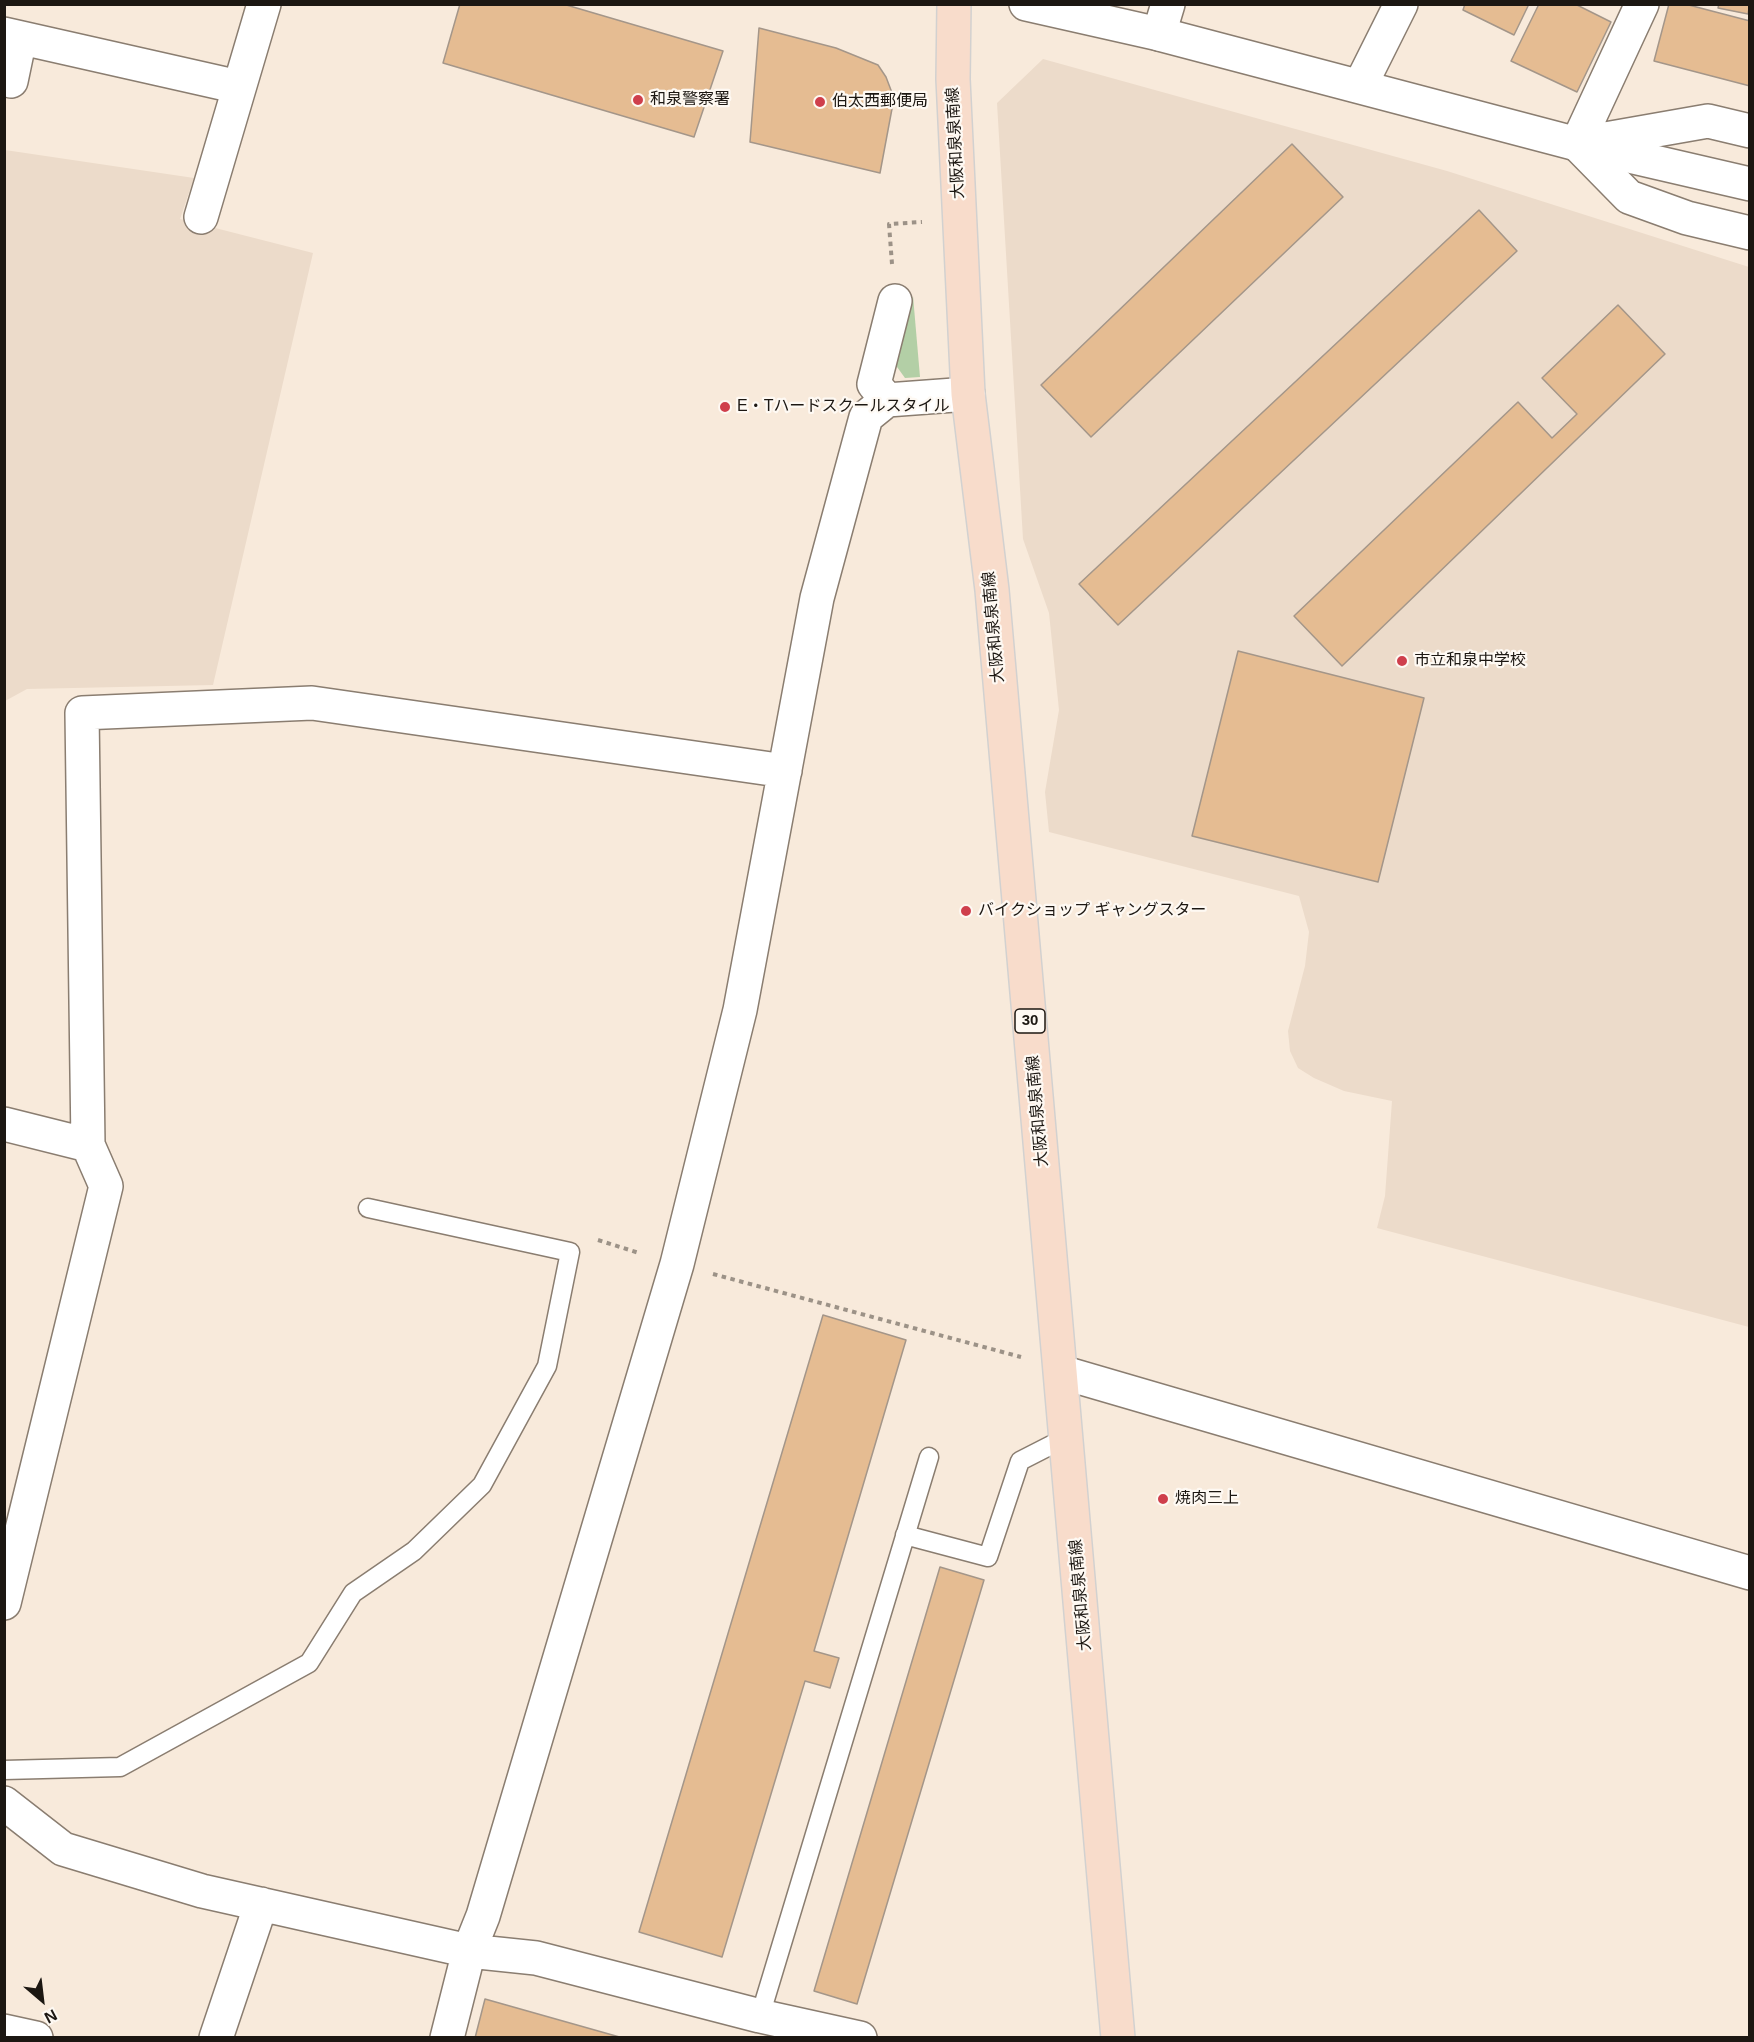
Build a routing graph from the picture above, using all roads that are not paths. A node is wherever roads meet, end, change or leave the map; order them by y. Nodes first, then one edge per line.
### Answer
1 (264, 4) edge
2 (954, 4) edge
3 (1026, 4) edge
4 (1401, 4) edge
5 (1642, 4) edge
6 (1163, 19) edge
7 (12, 36) edge
8 (11, 81) dead end
9 (1360, 86) junction
10 (239, 87) junction
11 (1749, 131) edge
12 (1577, 144) junction
13 (1740, 182) edge
14 (201, 217) dead end
15 (1749, 233) edge
16 (895, 301) road end
17 (968, 394) junction
18 (887, 400) junction
19 (785, 771) junction
20 (4, 1124) edge
21 (88, 1145) junction
22 (368, 1208) dead end
23 (1061, 1372) junction
24 (1067, 1437) junction
25 (929, 1457) dead end
26 (905, 1535) junction
27 (1749, 1573) edge
28 (4, 1603) edge
29 (4, 1770) edge
30 (4, 1803) edge
31 (261, 1904) junction
32 (469, 1951) junction
33 (760, 2016) junction
34 (4, 2031) edge
35 (36, 2037) edge
36 (216, 2037) edge
37 (447, 2037) edge
38 (860, 2037) edge
39 (1118, 2037) edge

1 - 10 street
2 - 17 main road, 大阪和泉泉南線 / 30
3 - 6 street
4 - 9 street
5 - 12 street
6 - 9 street
7 - 8 street
7 - 10 street
9 - 12 street
10 - 14 street
11 - 12 street
12 - 13 street
12 - 15 street
16 - 18 street
17 - 18 street
17 - 23 main road, 大阪和泉泉南線 / 30
18 - 19 street
19 - 21 street
19 - 32 street
20 - 21 street
21 - 28 street
22 - 29 lane
23 - 24 main road, 大阪和泉泉南線 / 30
23 - 27 street
24 - 26 lane
24 - 39 main road, 大阪和泉泉南線 / 30
25 - 26 lane
26 - 33 lane
30 - 31 street
31 - 32 street
31 - 36 street
32 - 33 street
32 - 37 street
33 - 38 street
34 - 35 street

